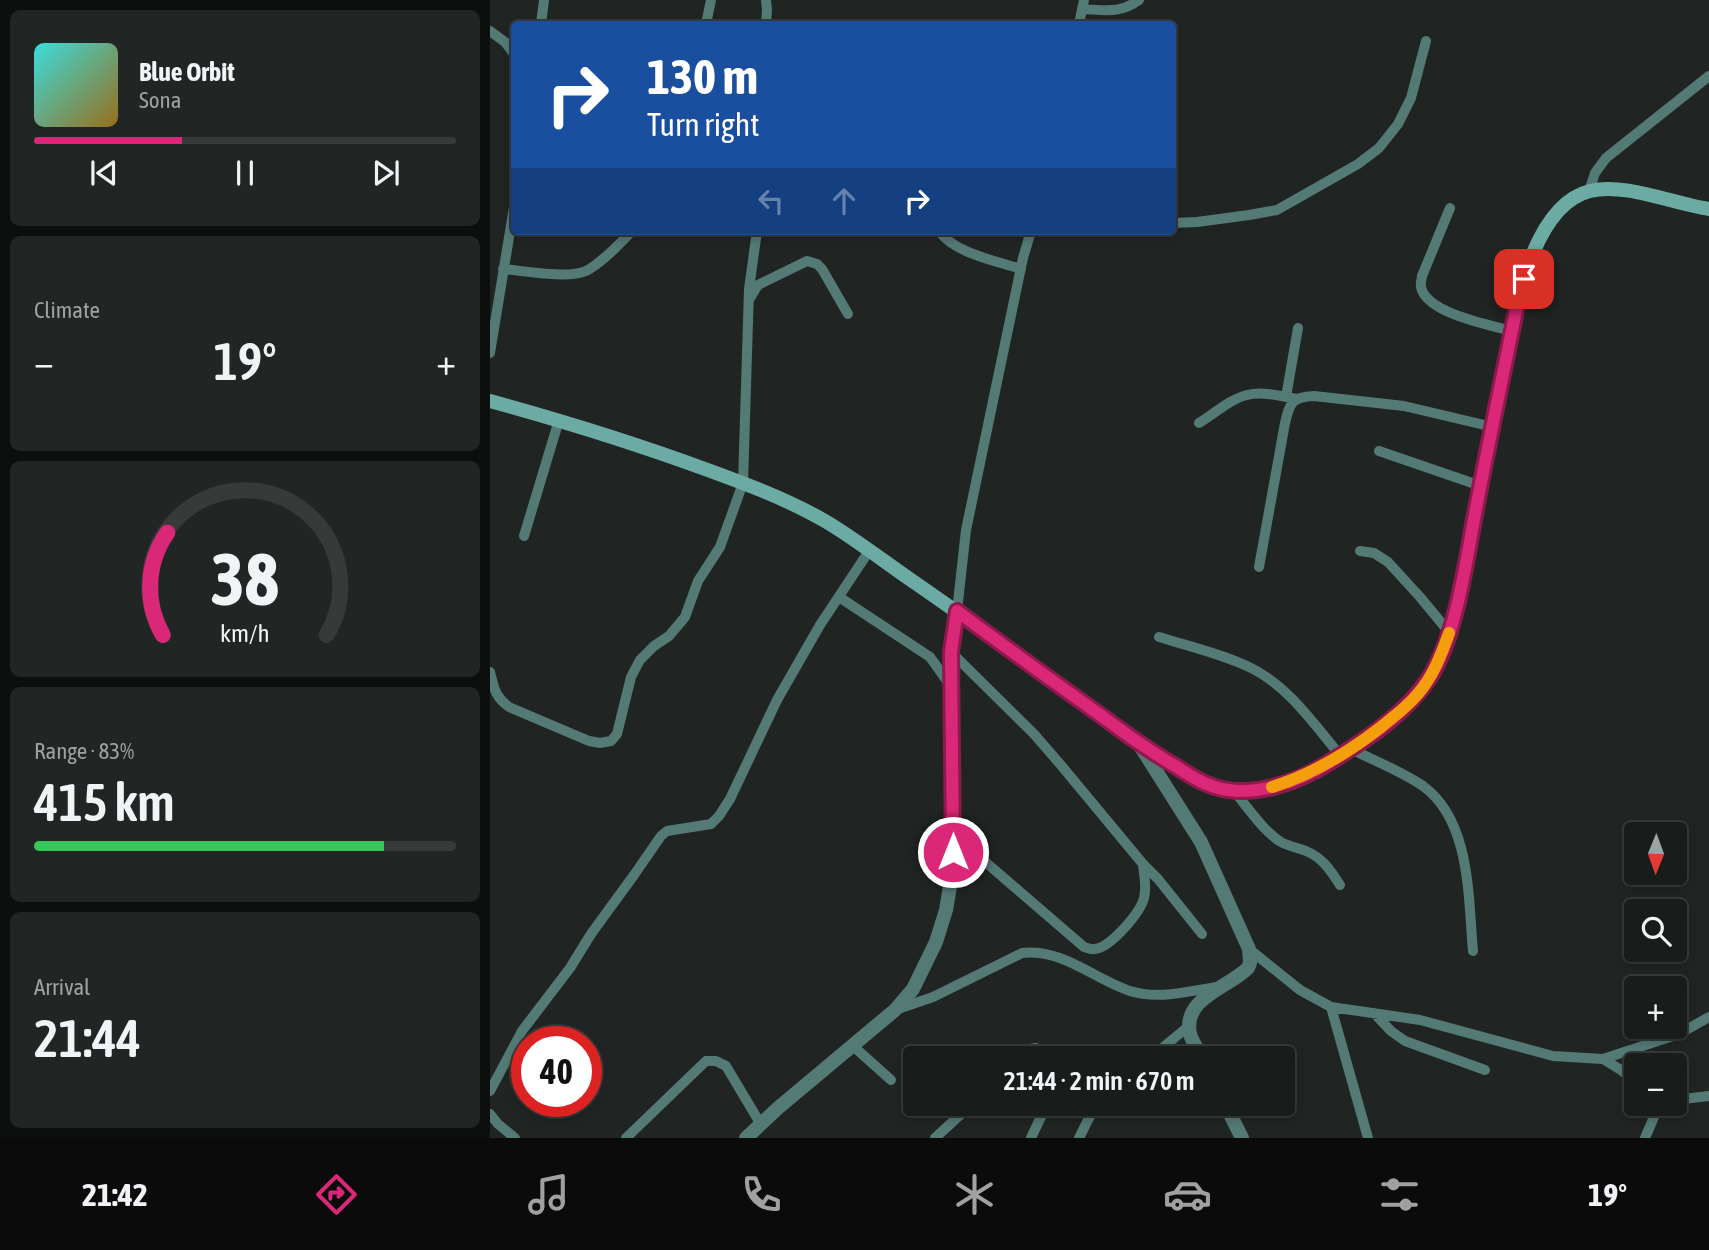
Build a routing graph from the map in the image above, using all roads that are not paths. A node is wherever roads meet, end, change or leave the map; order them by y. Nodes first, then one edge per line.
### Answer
1 (544, 0) edge
2 (711, 0) edge
3 (766, 0) edge
4 (1139, 0) edge
5 (1083, 4) edge
6 (541, 21) edge
7 (707, 21) edge
8 (766, 21) edge
9 (490, 31) edge
10 (1426, 41) dead end
11 (511, 50) edge
12 (1709, 76) edge
13 (1589, 191) junction
14 (1450, 208) dead end
15 (1709, 209) edge
16 (1176, 223) edge
17 (511, 224) edge
18 (628, 235) edge
19 (756, 235) edge
20 (942, 235) edge
21 (1030, 235) edge
22 (503, 269) junction
23 (1021, 269) junction
24 (748, 303) junction
25 (848, 314) dead end
26 (1298, 328) dead end
27 (1512, 331) junction
28 (490, 354) edge
29 (1291, 398) junction
30 (490, 401) edge
31 (559, 420) junction
32 (1199, 423) dead end
33 (1493, 427) junction
34 (1379, 452) dead end
35 (743, 483) junction
36 (1481, 486) junction
37 (524, 536) dead end
38 (869, 551) junction
39 (1360, 551) dead end
40 (1258, 567) dead end
41 (839, 597) junction
42 (957, 611) junction
43 (1449, 632) junction
44 (1159, 637) dead end
45 (951, 652) junction
46 (490, 673) edge
47 (952, 688) junction
48 (1139, 744) junction
49 (1346, 752) junction
50 (1233, 790) junction
51 (954, 835) junction
52 (1143, 864) junction
53 (1340, 886) dead end
54 (1202, 934) dead end
55 (1249, 949) junction
56 (1473, 951) dead end
57 (1224, 986) junction
58 (1331, 1007) junction
59 (895, 1010) junction
60 (1374, 1013) junction
61 (1709, 1017) edge
62 (1190, 1025) junction
63 (853, 1046) junction
64 (1165, 1046) edge
65 (1196, 1046) edge
66 (1603, 1059) junction
67 (1485, 1070) dead end
68 (1624, 1072) edge
69 (891, 1080) dead end
70 (490, 1091) edge
71 (1709, 1097) edge
72 (1687, 1099) edge
73 (490, 1114) edge
74 (959, 1116) edge
75 (1041, 1116) edge
76 (1090, 1116) edge
77 (1232, 1116) edge
78 (1654, 1116) edge
79 (760, 1124) junction
80 (515, 1138) edge
81 (626, 1138) edge
82 (746, 1138) edge
83 (935, 1138) edge
84 (1031, 1138) edge
85 (1079, 1138) edge
86 (1242, 1138) edge
87 (1368, 1138) edge
88 (1646, 1138) edge

1 - 6 street
2 - 7 street
3 - 8 street
4 - 5 street
9 - 11 street
10 - 16 street
12 - 13 street
13 - 15 main road
13 - 27 main road
14 - 27 street
17 - 22 street
18 - 22 street
19 - 24 street
20 - 23 street
21 - 23 street
22 - 28 street
23 - 42 street
24 - 25 street
24 - 35 street
26 - 29 street
27 - 33 main road
29 - 32 street
29 - 33 street
29 - 40 street
30 - 31 main road
31 - 35 main road
31 - 37 street
33 - 36 main road
34 - 36 street
35 - 38 main road
35 - 46 street
36 - 43 main road
38 - 41 street
38 - 42 main road
39 - 43 street
41 - 47 street
41 - 70 street
42 - 45 street
42 - 48 main road
43 - 49 main road
44 - 49 street
45 - 47 street
45 - 52 street
47 - 51 street
48 - 50 main road
48 - 55 street
49 - 50 main road
49 - 56 street
50 - 53 street
51 - 52 street
51 - 59 street
52 - 54 street
55 - 57 street
55 - 58 street
57 - 59 street
57 - 62 street
58 - 60 street
58 - 87 street
59 - 63 street
60 - 66 street
60 - 67 street
61 - 66 street
62 - 64 street
62 - 65 street
63 - 69 street
63 - 79 street
66 - 68 street
71 - 72 street
73 - 80 street
74 - 83 street
75 - 84 street
76 - 85 street
77 - 86 street
78 - 88 street
79 - 81 street
79 - 82 street

